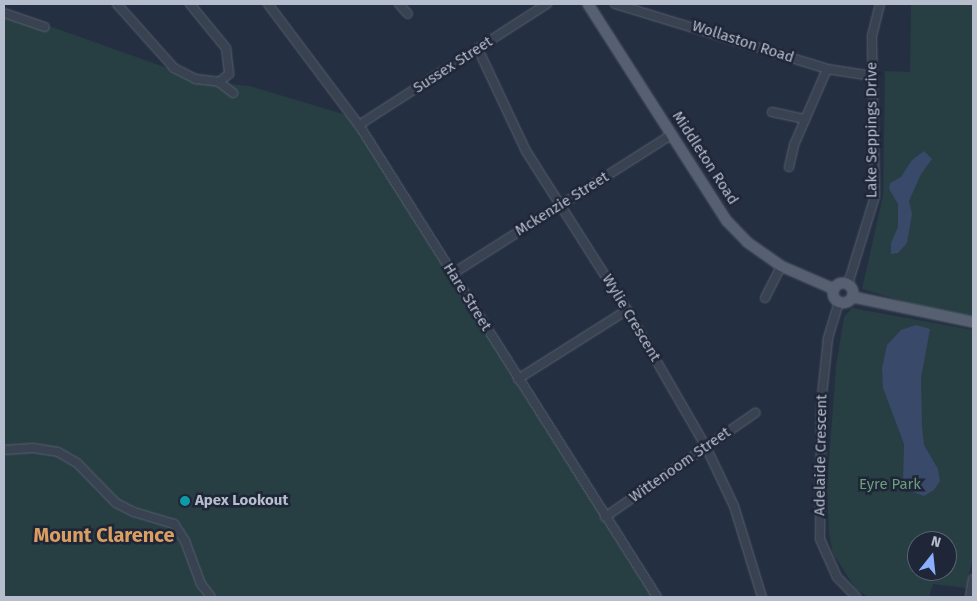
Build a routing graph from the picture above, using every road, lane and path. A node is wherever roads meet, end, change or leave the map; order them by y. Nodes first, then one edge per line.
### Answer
1 (117, 4) edge
2 (190, 4) edge
3 (268, 4) edge
4 (399, 4) edge
5 (547, 4) edge
6 (588, 4) edge
7 (615, 4) edge
8 (880, 4) edge
9 (644, 7) edge
10 (4, 13) edge
11 (408, 14) dead end
12 (45, 27) dead end
13 (478, 50) junction
14 (827, 69) junction
15 (872, 76) junction
16 (219, 82) junction
17 (233, 93) dead end
18 (772, 112) dead end
19 (804, 119) junction
20 (359, 125) junction
21 (671, 135) junction
22 (789, 167) dead end
23 (562, 204) junction
24 (781, 266) junction
25 (452, 274) junction
26 (848, 284) junction
27 (834, 289) junction
28 (853, 297) junction
29 (765, 298) dead end
30 (839, 302) junction
31 (627, 310) junction
32 (973, 322) edge
33 (518, 379) junction
34 (755, 413) dead end
35 (706, 447) junction
36 (4, 450) edge
37 (605, 517) junction
38 (973, 579) edge
39 (211, 597) edge
40 (657, 597) edge
41 (762, 597) edge
42 (856, 597) edge
43 (970, 597) edge

1 - 16 street
2 - 16 street
3 - 20 street, Hare Street
4 - 11 street
5 - 13 street, Sussex Street
6 - 21 main road, Middleton Road
7 - 9 street, Wollaston Road
8 - 15 street, Lake Seppings Drive
9 - 14 street, Wollaston Road
10 - 12 street
13 - 20 street, Sussex Street
13 - 23 street, Wylie Crescent
14 - 15 street, Wollaston Road
14 - 19 street
15 - 26 street, Lake Seppings Drive
16 - 17 street
18 - 19 street
19 - 22 street
20 - 25 street, Hare Street
21 - 23 street, Mckenzie Street
21 - 24 main road, Middleton Road
23 - 25 street, Mckenzie Street
23 - 31 street, Wylie Crescent
24 - 27 main road, Middleton Road
24 - 29 street
25 - 33 street, Hare Street
26 - 27 main road
26 - 28 main road
27 - 30 main road
28 - 30 main road
28 - 32 main road
30 - 42 street, Adelaide Crescent
31 - 33 street
31 - 35 street, Wylie Crescent
33 - 37 street, Hare Street
34 - 35 street, Wittenoom Street
35 - 37 street, Wittenoom Street
35 - 41 street, Wylie Crescent
36 - 39 street
37 - 40 street, Hare Street
38 - 43 street

